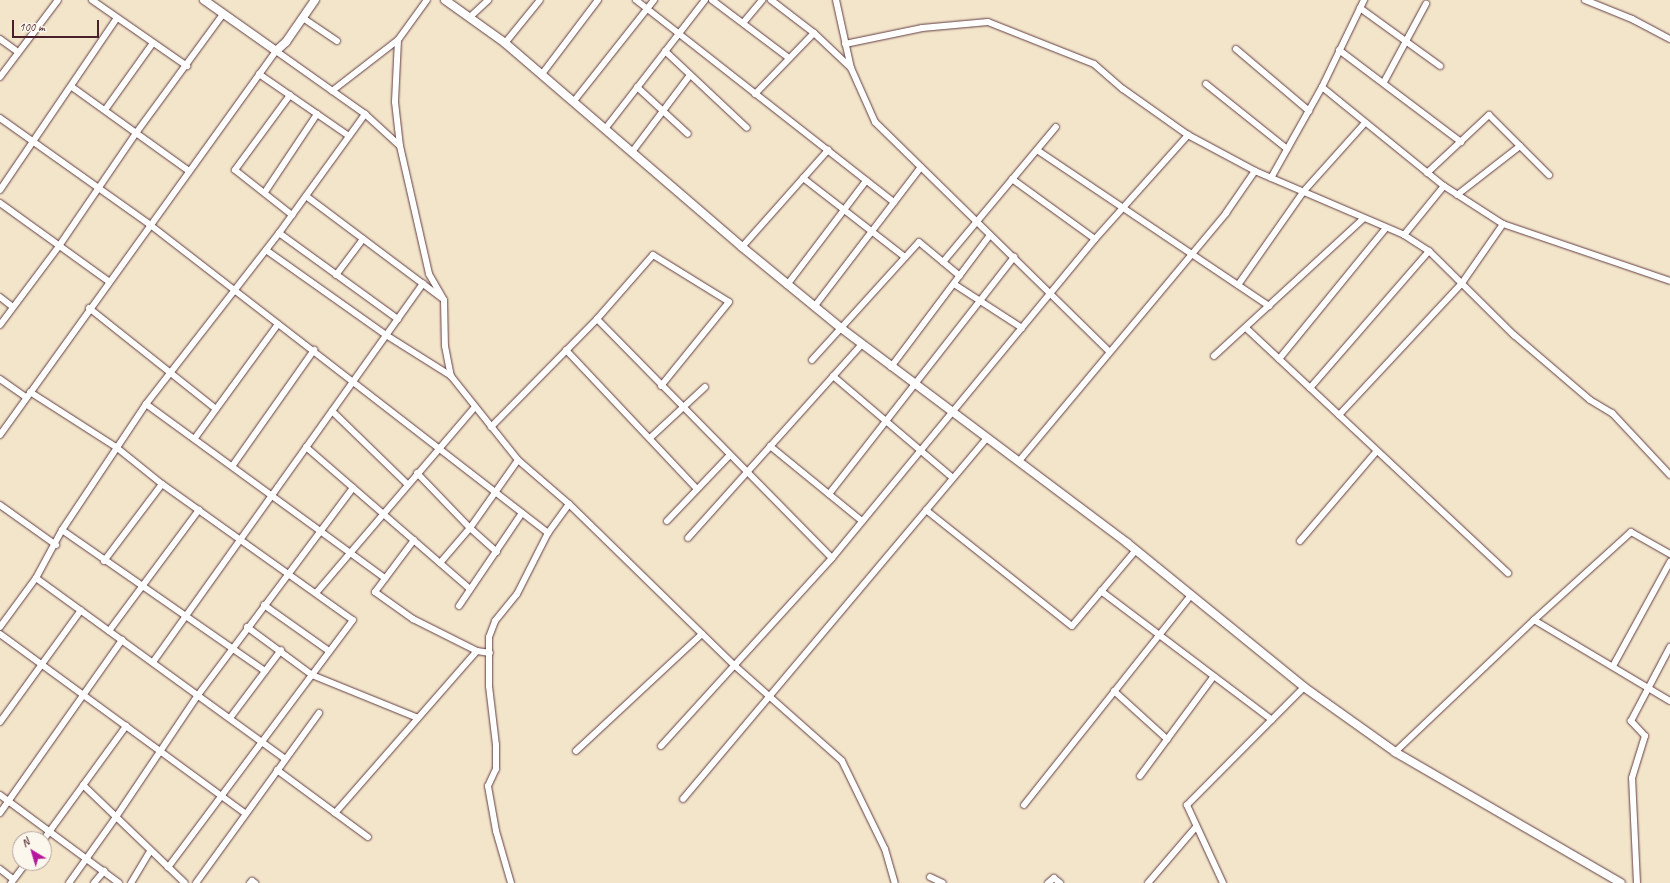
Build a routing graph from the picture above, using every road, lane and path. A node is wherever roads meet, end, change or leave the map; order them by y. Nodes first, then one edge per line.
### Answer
1 (58, 0) edge
2 (92, 0) edge
3 (204, 0) edge
4 (315, 0) edge
5 (427, 0) edge
6 (445, 0) edge
7 (488, 0) edge
8 (540, 0) edge
9 (597, 0) edge
10 (636, 0) edge
11 (654, 0) edge
12 (705, 0) edge
13 (712, 0) edge
14 (762, 0) edge
15 (771, 0) edge
16 (836, 0) edge
17 (1364, 0) edge
18 (1585, 0) edge
19 (1426, 4) dead end
20 (1360, 8) junction
21 (647, 9) junction
22 (223, 14) junction
23 (470, 17) junction
24 (117, 18) junction
25 (303, 18) junction
26 (743, 23) junction
27 (814, 33) junction
28 (679, 34) junction
29 (0, 39) edge
30 (1670, 39) edge
31 (398, 40) junction
32 (336, 41) dead end
33 (1406, 41) junction
34 (153, 43) junction
35 (505, 43) junction
36 (845, 44) junction
37 (1236, 49) dead end
38 (1340, 50) junction
39 (276, 51) junction
40 (665, 51) junction
41 (18, 52) junction
42 (789, 58) junction
43 (187, 66) junction
44 (1440, 66) dead end
45 (850, 68) junction
46 (260, 74) junction
47 (542, 74) junction
48 (690, 75) junction
49 (0, 77) edge
50 (1384, 82) junction
51 (1206, 84) dead end
52 (72, 87) junction
53 (637, 87) junction
54 (1322, 87) junction
55 (332, 91) junction
56 (755, 94) junction
57 (290, 95) junction
58 (574, 101) junction
59 (105, 110) junction
60 (663, 111) junction
61 (1309, 111) junction
62 (317, 114) junction
63 (364, 114) junction
64 (0, 118) edge
65 (1365, 122) junction
66 (1056, 127) dead end
67 (747, 128) dead end
68 (605, 129) junction
69 (136, 133) junction
70 (688, 134) dead end
71 (1188, 135) junction
72 (349, 136) junction
73 (34, 142) junction
74 (1461, 142) junction
75 (400, 146) junction
76 (1520, 146) junction
77 (1287, 149) junction
78 (828, 150) junction
79 (1037, 150) junction
80 (632, 152) junction
81 (921, 167) junction
82 (189, 170) junction
83 (1255, 171) junction
84 (1427, 173) junction
85 (1549, 175) dead end
86 (803, 178) junction
87 (1272, 178) junction
88 (1012, 179) junction
89 (866, 181) junction
90 (1444, 186) junction
91 (99, 188) junction
92 (0, 190) edge
93 (265, 192) junction
94 (1303, 192) junction
95 (1457, 195) junction
96 (306, 196) junction
97 (894, 202) junction
98 (0, 203) edge
99 (1122, 208) junction
100 (844, 209) junction
101 (292, 215) junction
102 (1363, 219) junction
103 (976, 222) junction
104 (149, 224) junction
105 (1503, 224) junction
106 (1386, 228) junction
107 (873, 231) junction
108 (279, 233) junction
109 (990, 235) junction
110 (1404, 235) junction
111 (363, 239) junction
112 (1095, 239) junction
113 (59, 246) junction
114 (742, 247) junction
115 (266, 250) junction
116 (1429, 251) junction
117 (1191, 254) junction
118 (905, 257) junction
119 (1014, 257) junction
120 (943, 262) junction
121 (336, 274) junction
122 (960, 276) junction
123 (108, 281) junction
124 (1670, 281) edge
125 (1462, 283) junction
126 (423, 284) junction
127 (954, 284) junction
128 (787, 285) junction
129 (1238, 285) junction
130 (234, 289) junction
131 (1052, 293) junction
132 (0, 297) edge
133 (444, 300) junction
134 (980, 301) junction
135 (1269, 306) junction
136 (14, 307) junction
137 (814, 307) junction
138 (89, 308) junction
139 (398, 319) junction
140 (596, 320) junction
141 (278, 324) junction
142 (0, 326) edge
143 (841, 328) junction
144 (1022, 328) junction
145 (1246, 328) junction
146 (386, 335) junction
147 (862, 344) junction
148 (314, 350) junction
149 (566, 350) junction
150 (1109, 351) junction
151 (1214, 356) dead end
152 (1279, 359) junction
153 (812, 360) dead end
154 (891, 367) junction
155 (169, 373) junction
156 (452, 376) junction
157 (834, 376) junction
158 (0, 378) edge
159 (354, 381) junction
160 (914, 385) junction
161 (661, 386) junction
162 (705, 387) dead end
163 (1310, 388) junction
164 (28, 395) junction
165 (146, 404) junction
166 (475, 407) junction
167 (683, 408) junction
168 (216, 409) junction
169 (332, 411) junction
170 (951, 413) junction
171 (1339, 415) junction
172 (886, 421) junction
173 (491, 427) junction
174 (0, 435) edge
175 (195, 438) junction
176 (650, 438) junction
177 (987, 438) junction
178 (770, 446) junction
179 (116, 447) junction
180 (306, 447) junction
181 (439, 448) junction
182 (921, 450) junction
183 (1377, 451) junction
184 (729, 456) junction
185 (518, 460) junction
186 (1019, 462) junction
187 (232, 465) junction
188 (417, 473) junction
189 (746, 473) junction
190 (1670, 475) edge
191 (953, 478) junction
192 (162, 484) junction
193 (407, 484) junction
194 (353, 488) junction
195 (697, 489) junction
196 (495, 492) junction
197 (829, 494) junction
198 (272, 495) junction
199 (0, 504) edge
200 (569, 504) junction
201 (199, 510) junction
202 (926, 510) junction
203 (383, 513) junction
204 (522, 513) junction
205 (667, 521) dead end
206 (862, 521) junction
207 (470, 528) junction
208 (62, 530) junction
209 (319, 530) junction
210 (548, 533) junction
211 (688, 538) dead end
212 (240, 540) junction
213 (414, 540) junction
214 (1300, 541) dead end
215 (56, 545) junction
216 (1136, 550) junction
217 (349, 552) junction
218 (497, 552) junction
219 (1670, 554) edge
220 (832, 558) junction
221 (104, 561) junction
222 (1670, 562) edge
223 (440, 563) junction
224 (287, 573) junction
225 (1508, 573) dead end
226 (36, 578) junction
227 (385, 578) junction
228 (142, 586) junction
229 (470, 589) junction
230 (1101, 591) junction
231 (316, 593) junction
232 (1191, 595) junction
233 (264, 605) junction
234 (459, 606) dead end
235 (81, 610) junction
236 (186, 616) junction
237 (1534, 620) junction
238 (0, 627) edge
239 (247, 627) junction
240 (110, 631) junction
241 (0, 634) edge
242 (702, 634) junction
243 (1159, 635) junction
244 (122, 640) junction
245 (1670, 647) edge
246 (231, 649) junction
247 (281, 650) junction
248 (329, 651) junction
249 (477, 651) junction
250 (490, 654) junction
251 (153, 662) junction
252 (41, 664) junction
253 (734, 665) junction
254 (1613, 666) junction
255 (265, 671) junction
256 (312, 674) junction
257 (1214, 676) junction
258 (1304, 687) junction
259 (1648, 687) junction
260 (1114, 691) junction
261 (83, 695) junction
262 (198, 695) junction
263 (770, 696) junction
264 (1670, 701) edge
265 (319, 713) dead end
266 (230, 718) junction
267 (418, 718) junction
268 (1272, 720) junction
269 (0, 722) edge
270 (126, 726) junction
271 (1168, 739) junction
272 (262, 741) junction
273 (661, 746) dead end
274 (160, 751) junction
275 (576, 751) dead end
276 (1395, 752) junction
277 (286, 759) junction
278 (277, 770) junction
279 (1140, 776) dead end
280 (83, 785) junction
281 (0, 795) edge
282 (221, 796) junction
283 (683, 799) dead end
284 (8, 801) junction
285 (1024, 805) dead end
286 (0, 813) edge
287 (245, 813) junction
288 (335, 813) junction
289 (116, 817) junction
290 (1196, 827) junction
291 (49, 831) joint
292 (52, 833) edge
293 (368, 837) dead end
294 (150, 851) junction
295 (87, 859) junction
296 (168, 867) junction
297 (0, 869) edge
298 (20, 871) edge
299 (104, 871) junction
300 (930, 877) dead end
301 (12, 881) edge
302 (69, 883) edge
303 (94, 883) edge
304 (120, 883) edge
305 (131, 883) edge
306 (185, 883) edge
307 (196, 883) edge
308 (250, 883) edge
309 (255, 883) edge
310 (511, 883) edge
311 (895, 883) edge
312 (943, 883) edge
313 (1048, 883) edge
314 (1060, 883) edge
315 (1148, 883) edge
316 (1222, 883) edge
317 (1621, 883) edge
318 (1637, 883) edge

1 - 41 street
2 - 24 street
3 - 22 main road
4 - 25 main road
5 - 31 street
6 - 23 main road
7 - 23 street
8 - 35 street
9 - 47 street
10 - 21 street
11 - 21 street
12 - 28 street
13 - 26 street
14 - 26 street
15 - 27 street
16 - 36 street
17 - 20 street
18 - 30 street
19 - 33 street
20 - 33 street
20 - 38 street
21 - 28 street
21 - 58 street
22 - 39 main road
22 - 43 street
23 - 35 main road
24 - 34 street
24 - 52 street
25 - 32 street
25 - 39 main road
26 - 42 street
27 - 42 street
27 - 45 street
28 - 40 street
28 - 56 street
29 - 41 street
31 - 55 street
31 - 75 street
33 - 44 street
33 - 50 street
34 - 43 street
34 - 59 street
35 - 47 main road
36 - 45 street
36 - 71 street
37 - 61 street
38 - 50 street
38 - 54 street
39 - 46 street
39 - 55 street
40 - 48 street
40 - 53 street
41 - 49 street
42 - 56 street
43 - 69 street
45 - 81 street
46 - 57 street
46 - 82 street
47 - 58 main road
48 - 60 street
48 - 67 street
50 - 74 street
51 - 77 street
52 - 59 street
52 - 73 street
53 - 60 street
53 - 68 street
54 - 61 street
54 - 65 street
55 - 63 street
56 - 78 street
57 - 62 street
57 - 93 street
58 - 68 main road
59 - 69 street
60 - 70 street
60 - 80 street
61 - 77 street
62 - 72 street
62 - 93 street
63 - 72 street
63 - 75 street
64 - 73 street
65 - 84 street
65 - 94 street
66 - 79 street
68 - 80 main road
69 - 82 street
69 - 91 street
71 - 83 street
71 - 99 street
72 - 96 street
73 - 91 street
73 - 92 street
74 - 76 street
74 - 84 street
75 - 133 street
76 - 85 street
76 - 95 street
77 - 87 street
78 - 86 street
78 - 89 street
79 - 88 street
79 - 99 street
80 - 114 main road
81 - 97 street
81 - 103 street
82 - 104 street
83 - 87 street
83 - 117 street
84 - 90 street
86 - 100 street
86 - 114 street
87 - 94 street
88 - 103 street
88 - 112 street
89 - 97 street
89 - 100 street
90 - 95 street
90 - 110 street
91 - 104 street
91 - 113 street
93 - 101 street
94 - 102 street
94 - 129 street
95 - 105 street
96 - 101 street
96 - 111 street
97 - 107 street
98 - 113 street
99 - 112 street
99 - 117 street
100 - 107 street
100 - 128 street
101 - 108 street
102 - 106 street
102 - 135 street
103 - 109 street
103 - 120 street
104 - 123 street
104 - 130 street
105 - 124 street
105 - 125 street
106 - 110 street
106 - 152 street
107 - 118 street
107 - 137 street
108 - 115 street
108 - 121 street
109 - 119 street
109 - 122 street
110 - 116 street
111 - 121 street
111 - 126 street
112 - 131 street
113 - 123 street
113 - 136 street
114 - 128 main road
115 - 130 street
115 - 146 street
116 - 125 street
116 - 163 street
117 - 129 street
117 - 150 street
118 - 120 street
118 - 143 street
119 - 131 street
119 - 134 street
120 - 122 street
121 - 139 street
122 - 127 street
123 - 138 street
125 - 171 street
125 - 190 street
126 - 133 street
126 - 139 street
127 - 134 street
127 - 154 street
128 - 137 main road
129 - 135 street
130 - 141 street
130 - 155 street
131 - 144 street
131 - 150 street
132 - 136 street
133 - 156 street
134 - 144 street
134 - 160 street
135 - 145 street
136 - 142 street
137 - 143 main road
138 - 155 street
138 - 164 street
139 - 146 street
140 - 149 street
140 - 161 street
140 - 161 street
141 - 148 street
141 - 168 street
143 - 147 main road
143 - 153 street
144 - 170 street
145 - 151 street
145 - 152 street
146 - 156 street
146 - 159 street
147 - 154 main road
147 - 157 street
148 - 159 street
148 - 187 street
149 - 173 street
149 - 176 street
150 - 186 street
152 - 163 street
154 - 160 main road
155 - 165 street
155 - 168 street
156 - 166 street
157 - 172 street
157 - 178 street
158 - 164 street
159 - 169 street
159 - 181 street
160 - 170 main road
160 - 172 street
161 - 167 street
162 - 167 street
163 - 171 street
164 - 174 street
164 - 179 street
165 - 175 street
165 - 179 street
166 - 173 street
166 - 181 street
167 - 176 street
167 - 184 street
168 - 175 street
169 - 180 street
169 - 193 street
170 - 177 main road
170 - 182 street
171 - 183 street
172 - 182 street
172 - 197 street
173 - 185 street
175 - 187 street
176 - 195 street
177 - 186 main road
177 - 191 street
178 - 189 street
178 - 197 street
179 - 192 street
179 - 208 street
180 - 194 street
180 - 198 street
181 - 188 street
181 - 196 street
182 - 191 street
182 - 206 street
183 - 214 street
183 - 225 street
184 - 189 street
184 - 195 street
185 - 196 street
185 - 200 street
186 - 216 main road
187 - 198 street
188 - 193 street
188 - 207 street
189 - 211 street
189 - 220 street
191 - 202 street
192 - 201 street
192 - 221 street
193 - 203 street
194 - 203 street
194 - 209 street
195 - 205 street
196 - 204 street
196 - 207 street
197 - 206 street
198 - 209 street
198 - 212 street
199 - 215 street
200 - 210 street
200 - 242 street
201 - 212 street
201 - 228 street
202 - 230 street
202 - 263 street
203 - 213 street
203 - 217 street
204 - 210 street
204 - 218 street
206 - 220 street
207 - 218 street
207 - 223 street
208 - 215 street
208 - 221 street
209 - 217 street
209 - 224 street
210 - 250 street
212 - 224 street
212 - 236 street
213 - 223 street
213 - 227 street
215 - 226 street
216 - 230 street
216 - 232 main road
217 - 227 street
217 - 231 street
218 - 229 street
219 - 237 street
220 - 253 street
221 - 228 street
222 - 254 street
223 - 229 street
224 - 231 street
224 - 233 street
226 - 235 street
226 - 238 street
227 - 249 street
228 - 236 street
228 - 240 street
229 - 234 street
230 - 243 street
231 - 248 street
232 - 243 street
232 - 258 main road
233 - 239 street
233 - 248 street
235 - 240 street
235 - 252 street
236 - 246 street
236 - 251 street
237 - 254 street
237 - 276 street
239 - 246 street
239 - 247 street
240 - 244 street
241 - 252 street
242 - 253 street
242 - 275 street
243 - 257 street
243 - 260 street
244 - 251 street
244 - 261 street
245 - 259 street
246 - 255 street
246 - 262 street
247 - 255 street
247 - 256 street
248 - 256 street
249 - 250 street
249 - 267 street
250 - 310 street
251 - 262 street
252 - 261 street
252 - 269 street
253 - 263 street
253 - 273 street
254 - 259 street
255 - 266 street
256 - 267 street
256 - 272 street
257 - 268 street
257 - 271 street
258 - 268 street
258 - 276 main road
259 - 264 street
259 - 318 street
260 - 271 street
260 - 285 street
261 - 270 street
261 - 284 street
262 - 266 street
262 - 274 street
263 - 283 street
263 - 311 street
265 - 277 street
266 - 272 street
267 - 288 street
268 - 290 street
270 - 274 street
270 - 280 street
271 - 279 street
272 - 277 street
272 - 282 street
274 - 282 street
274 - 289 street
276 - 317 main road
277 - 278 street
278 - 287 street
278 - 288 street
280 - 289 street
280 - 291 street
281 - 284 street
282 - 287 street
282 - 296 street
284 - 286 street
284 - 291 street
287 - 307 street
288 - 293 street
289 - 294 street
289 - 295 street
290 - 315 street
290 - 316 street
292 - 295 street
294 - 296 street
294 - 305 street
295 - 299 street
295 - 302 street
296 - 306 street
297 - 301 street
298 - 301 street
299 - 303 street
299 - 304 street
300 - 312 street
308 - 309 street
313 - 314 street

